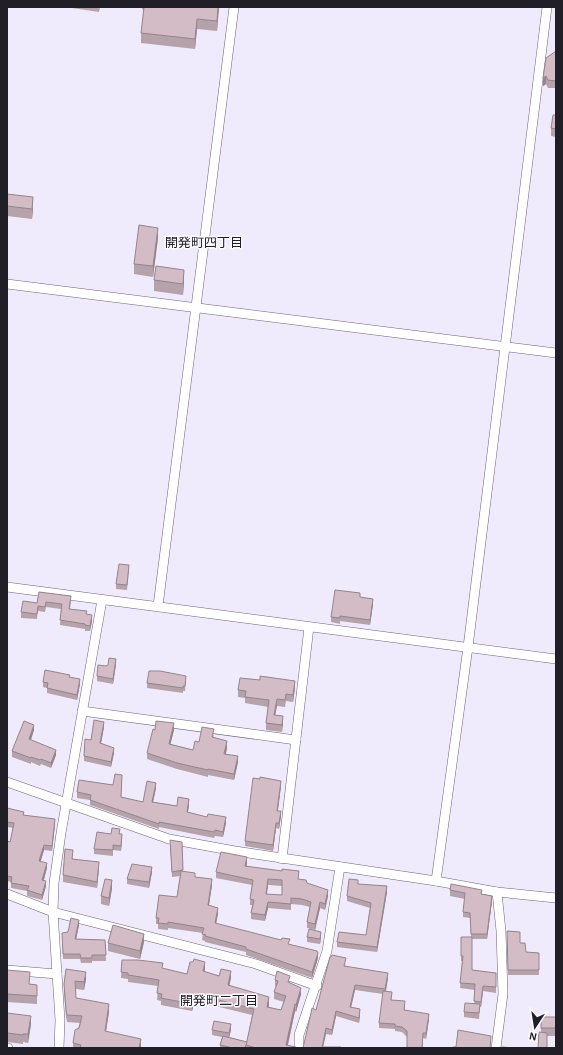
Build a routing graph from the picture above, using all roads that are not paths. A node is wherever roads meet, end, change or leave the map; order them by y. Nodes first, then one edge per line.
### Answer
1 (234, 7) edge
2 (547, 7) edge
3 (7, 284) edge
4 (197, 308) junction
5 (505, 347) junction
6 (556, 354) edge
7 (7, 587) edge
8 (102, 600) junction
9 (158, 606) junction
10 (310, 627) junction
11 (468, 647) junction
12 (556, 659) edge
13 (82, 711) junction
14 (296, 740) junction
15 (7, 782) edge
16 (66, 803) junction
17 (282, 858) junction
18 (340, 867) junction
19 (436, 881) junction
20 (497, 892) junction
21 (7, 894) edge
22 (556, 898) edge
23 (53, 912) junction
24 (7, 970) edge
25 (57, 974) junction
26 (317, 986) junction
27 (59, 1048) edge
28 (299, 1048) edge
29 (496, 1048) edge

1 - 4 street
2 - 5 street
3 - 4 street
4 - 5 street
4 - 9 street
5 - 6 street
5 - 11 street
7 - 8 street
8 - 9 street
8 - 13 street
9 - 10 street
10 - 11 street
10 - 14 street
11 - 12 street
11 - 19 street
13 - 14 street
13 - 16 street
14 - 17 street
15 - 16 street
16 - 17 street
16 - 23 street
17 - 18 street
18 - 19 street
18 - 26 street
19 - 20 street
20 - 22 street
20 - 29 street
21 - 23 street
23 - 25 street
23 - 26 street
24 - 25 street
25 - 27 street
26 - 28 street

